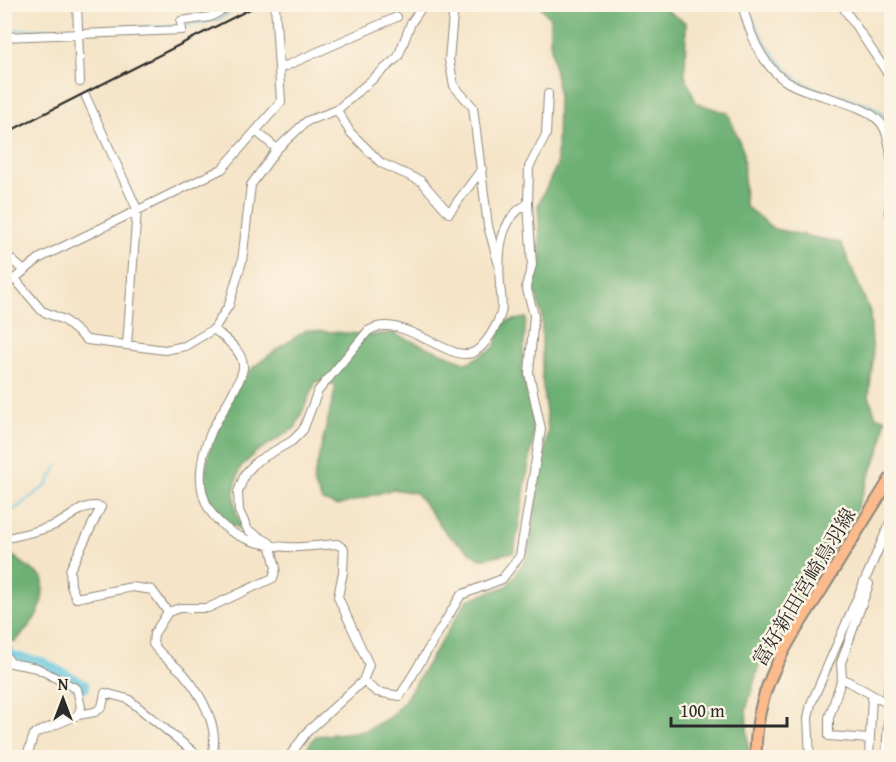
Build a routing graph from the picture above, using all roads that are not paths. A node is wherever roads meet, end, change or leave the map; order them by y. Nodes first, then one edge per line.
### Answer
1 (77, 4) edge
2 (233, 4) edge
3 (424, 4) edge
4 (454, 4) edge
5 (742, 4) edge
6 (841, 4) edge
7 (275, 6) edge
8 (397, 17) dead end
9 (78, 34) junction
10 (4, 37) edge
11 (279, 69) junction
12 (891, 80) edge
13 (80, 82) dead end
14 (548, 94) dead end
15 (86, 97) dead end
16 (337, 110) junction
17 (256, 131) junction
18 (277, 149) junction
19 (891, 163) edge
20 (482, 169) junction
21 (891, 174) edge
22 (528, 204) junction
23 (137, 209) junction
24 (891, 221) edge
25 (4, 253) edge
26 (499, 266) junction
27 (23, 270) junction
28 (15, 279) junction
29 (4, 286) edge
30 (214, 329) junction
31 (127, 345) junction
32 (891, 476) edge
33 (891, 518) edge
34 (4, 539) edge
35 (270, 543) junction
36 (864, 581) junction
37 (168, 612) junction
38 (4, 654) edge
39 (891, 664) edge
40 (842, 678) junction
41 (363, 681) junction
42 (872, 695) junction
43 (889, 705) edge
44 (78, 715) junction
45 (869, 739) junction
46 (29, 750) dead end
47 (213, 754) edge
48 (202, 758) edge
49 (288, 758) edge
50 (756, 758) edge
51 (810, 758) edge
52 (869, 758) edge
53 (886, 758) edge

1 - 9 street
2 - 9 street
3 - 16 street
4 - 20 street
5 - 19 street
6 - 12 street
7 - 11 street
8 - 11 street
9 - 10 street
9 - 13 street
11 - 17 street
14 - 22 street
15 - 23 street
16 - 18 street
16 - 20 street
17 - 18 street
17 - 23 street
18 - 30 street
20 - 26 street
21 - 24 street
22 - 26 street
22 - 41 street
23 - 27 street
23 - 31 street
25 - 27 street
26 - 35 street
27 - 28 street
28 - 29 street
28 - 31 street
30 - 31 street
30 - 35 street
32 - 50 main road, 富好新田宮崎鳥羽線
33 - 36 street
34 - 37 street
35 - 37 street
35 - 41 street
36 - 40 street
36 - 51 street
37 - 47 street
38 - 44 street
39 - 43 street
40 - 42 street
40 - 45 street
41 - 49 street
42 - 43 street
42 - 45 street
43 - 53 street
44 - 46 street
44 - 48 street
45 - 52 street
47 - 48 street

